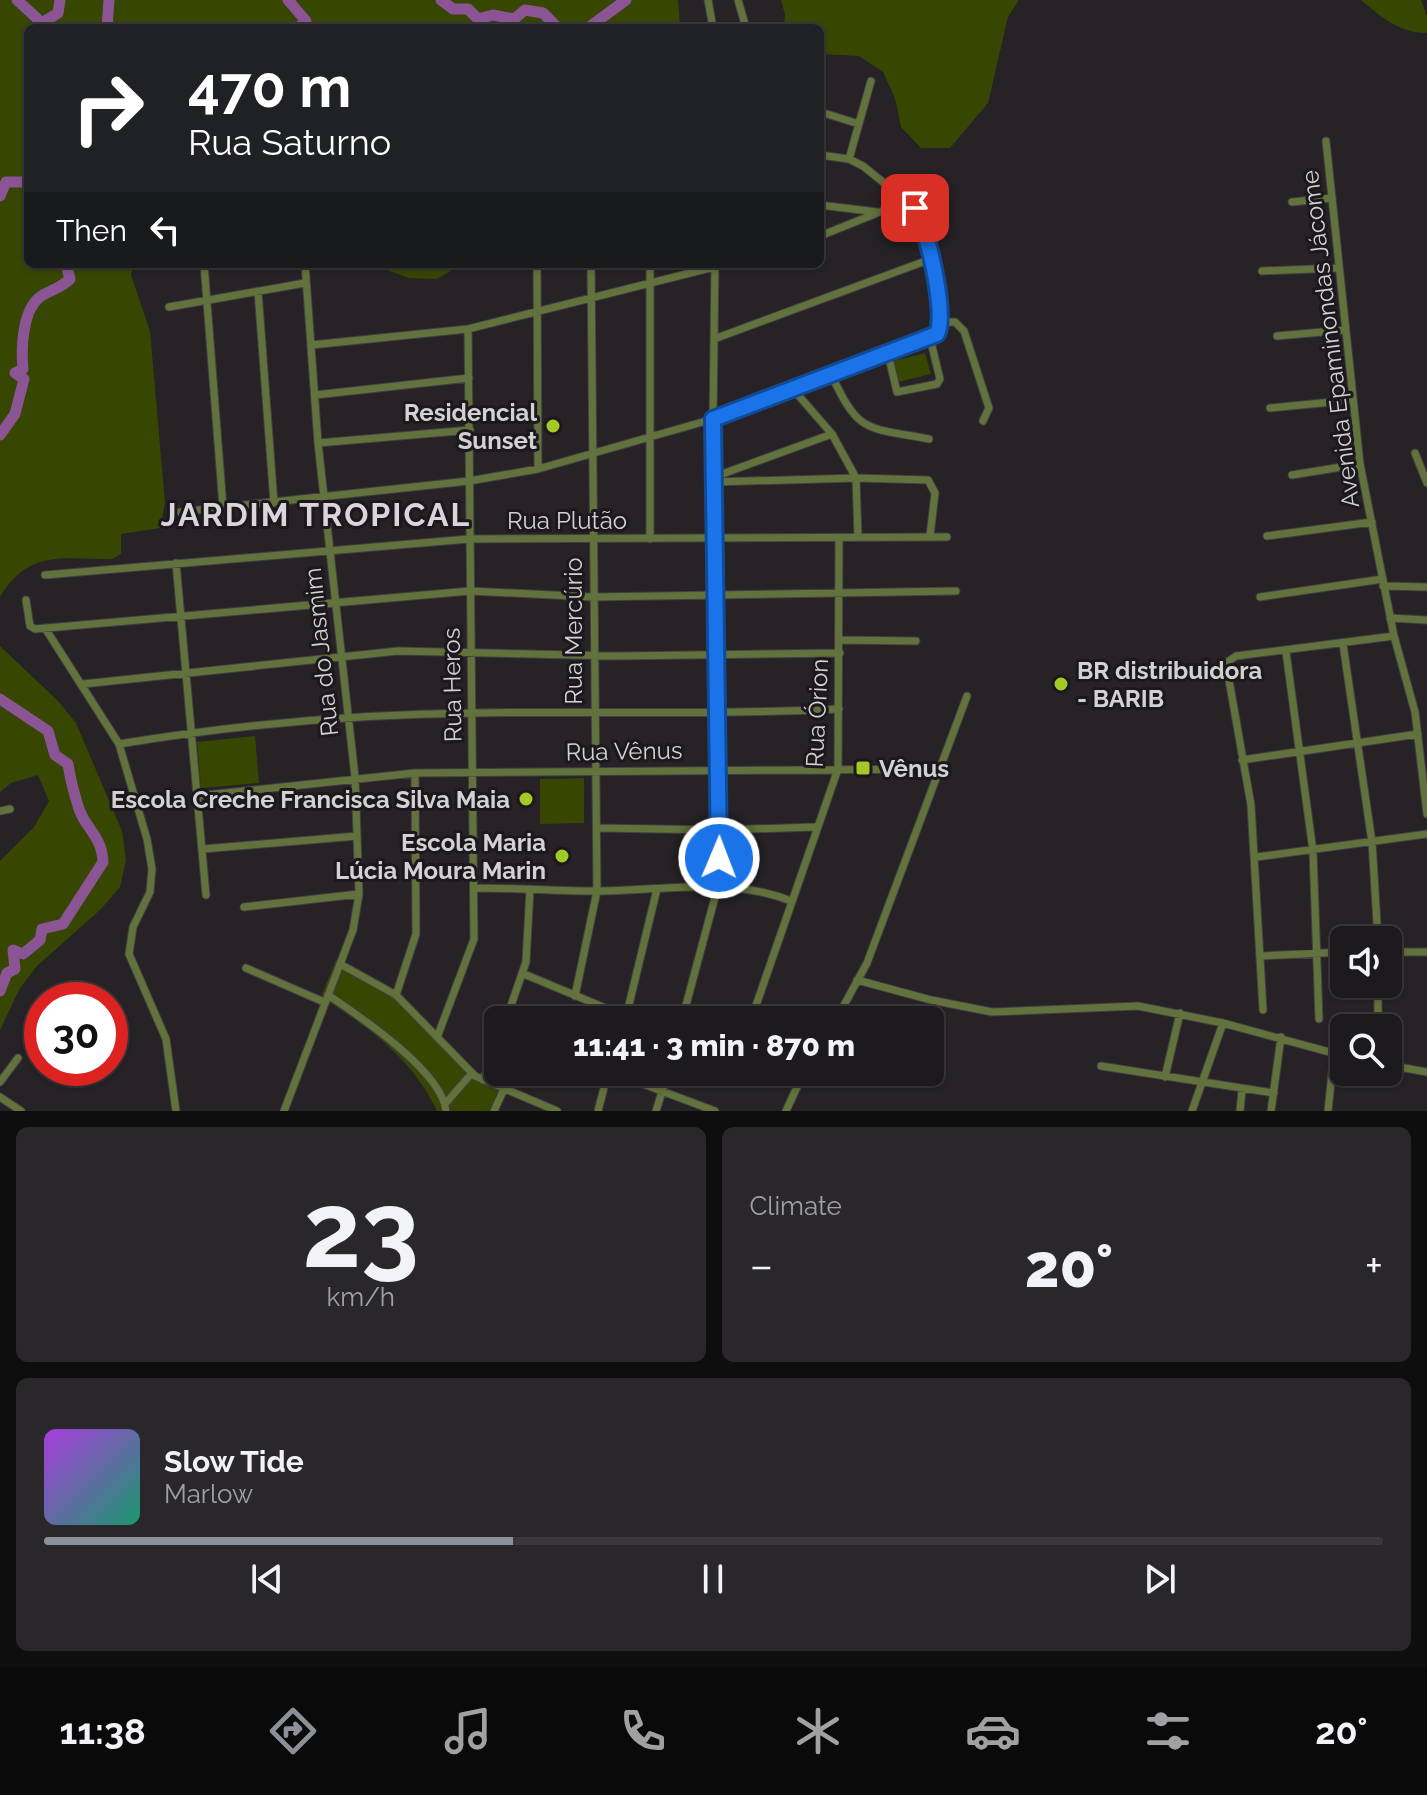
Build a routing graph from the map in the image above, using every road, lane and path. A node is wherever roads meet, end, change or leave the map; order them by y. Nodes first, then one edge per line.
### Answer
1 (708, 0) edge
2 (738, 0) edge
3 (712, 24) edge
4 (745, 24) edge
5 (871, 81) dead end
6 (827, 114) dead end
7 (859, 124) junction
8 (1326, 141) dead end
9 (824, 156) edge
10 (849, 159) junction
11 (1332, 198) junction
12 (907, 201) junction
13 (1292, 202) dead end
14 (824, 205) edge
15 (878, 212) junction
16 (824, 234) edge
17 (931, 259) junction
18 (205, 268) edge
19 (305, 268) edge
20 (537, 268) edge
21 (591, 268) edge
22 (650, 268) edge
23 (704, 268) edge
24 (715, 268) edge
25 (1338, 268) junction
26 (1262, 271) dead end
27 (651, 282) junction
28 (305, 283) junction
29 (258, 291) junction
30 (591, 296) junction
31 (209, 300) junction
32 (169, 307) dead end
33 (536, 312) junction
34 (940, 326) junction
35 (468, 329) junction
36 (1345, 330) junction
37 (1277, 336) dead end
38 (930, 338) junction
39 (714, 339) junction
40 (311, 345) junction
41 (888, 354) junction
42 (831, 374) junction
43 (469, 378) junction
44 (792, 388) junction
45 (315, 395) junction
46 (1353, 400) junction
47 (1270, 408) dead end
48 (713, 419) junction
49 (983, 421) dead end
50 (470, 430) junction
51 (832, 434) junction
52 (647, 438) junction
53 (929, 439) dead end
54 (318, 443) junction
55 (1415, 453) dead end
56 (595, 455) junction
57 (1360, 464) junction
58 (538, 469) junction
59 (1292, 475) dead end
60 (856, 478) junction
61 (714, 480) junction
62 (469, 481) junction
63 (1427, 483) edge
64 (323, 496) junction
65 (274, 503) junction
66 (223, 507) junction
67 (180, 512) dead end
68 (1372, 522) junction
69 (930, 536) junction
70 (1267, 536) dead end
71 (858, 537) junction
72 (947, 537) dead end
73 (839, 538) junction
74 (469, 539) junction
75 (650, 539) junction
76 (714, 540) junction
77 (594, 541) junction
78 (330, 551) junction
79 (176, 563) junction
80 (45, 575) dead end
81 (1383, 583) junction
82 (1427, 587) edge
83 (470, 591) junction
84 (956, 591) dead end
85 (839, 594) junction
86 (592, 597) junction
87 (714, 597) junction
88 (1260, 597) dead end
89 (26, 600) dead end
90 (335, 602) junction
91 (180, 617) junction
92 (1390, 618) junction
93 (1426, 620) edge
94 (45, 628) junction
95 (1394, 636) junction
96 (839, 640) junction
97 (916, 641) dead end
98 (1343, 644) junction
99 (472, 651) junction
100 (1286, 652) junction
101 (840, 653) junction
102 (593, 655) junction
103 (717, 655) junction
104 (339, 658) junction
105 (186, 672) junction
106 (83, 684) junction
107 (967, 696) dead end
108 (839, 709) junction
109 (472, 713) junction
110 (593, 713) junction
111 (719, 714) junction
112 (348, 719) junction
113 (189, 732) junction
114 (1418, 734) junction
115 (119, 744) junction
116 (1358, 744) junction
117 (1299, 753) junction
118 (1242, 760) junction
119 (717, 769) junction
120 (838, 769) junction
121 (943, 769) junction
122 (473, 772) junction
123 (594, 772) junction
124 (415, 773) junction
125 (355, 777) junction
126 (196, 796) junction
127 (10, 809) dead end
128 (0, 811) edge
129 (1427, 814) edge
130 (815, 827) junction
131 (598, 828) junction
132 (719, 830) junction
133 (1427, 834) edge
134 (357, 836) junction
135 (1372, 842) junction
136 (203, 849) junction
137 (1313, 851) junction
138 (1257, 857) junction
139 (718, 886) junction
140 (475, 888) junction
141 (530, 889) junction
142 (657, 889) junction
143 (597, 891) junction
144 (359, 894) junction
145 (206, 895) dead end
146 (791, 901) junction
147 (244, 907) dead end
148 (1377, 926) edge
149 (1402, 952) edge
150 (1427, 952) edge
151 (1317, 953) junction
152 (1330, 953) edge
153 (1261, 956) junction
154 (340, 964) junction
155 (246, 968) dead end
156 (524, 974) junction
157 (857, 980) junction
158 (396, 995) junction
159 (575, 996) junction
160 (326, 999) junction
161 (511, 1006) edge
162 (600, 1006) edge
163 (633, 1006) edge
164 (686, 1006) edge
165 (756, 1006) edge
166 (845, 1006) edge
167 (1263, 1010) dead end
168 (1180, 1013) junction
169 (1319, 1019) dead end
170 (1223, 1023) junction
171 (438, 1035) junction
172 (1281, 1037) junction
173 (1330, 1053) edge
174 (18, 1058) dead end
175 (1101, 1066) dead end
176 (1402, 1068) edge
177 (1427, 1072) edge
178 (472, 1073) junction
179 (1165, 1077) junction
180 (483, 1080) joint
181 (0, 1082) edge
182 (1201, 1082) junction
183 (605, 1086) edge
184 (651, 1086) edge
185 (664, 1086) edge
186 (796, 1086) edge
187 (1331, 1086) edge
188 (504, 1089) junction
189 (663, 1090) junction
190 (1242, 1090) junction
191 (1274, 1093) junction
192 (0, 1097) edge
193 (445, 1108) edge
194 (21, 1111) edge
195 (176, 1111) edge
196 (284, 1111) edge
197 (494, 1111) edge
198 (557, 1111) edge
199 (598, 1111) edge
200 (656, 1111) edge
201 (715, 1111) edge
202 (786, 1111) edge
203 (1192, 1111) edge
204 (1240, 1111) edge
205 (1271, 1111) edge
206 (1328, 1111) edge

1 - 3 street
2 - 4 street
5 - 7 street
6 - 7 street
7 - 10 street
8 - 11 street, Avenida Epaminondas Jácome
9 - 10 street
10 - 12 street
11 - 13 street
11 - 25 street, Avenida Epaminondas Jácome
12 - 15 street
12 - 17 street
14 - 15 street
15 - 16 street
17 - 34 street
17 - 39 street
18 - 31 street
19 - 28 street, Rua do Jasmim
20 - 33 street
21 - 30 street, Rua Mercúrio
22 - 27 street
23 - 27 street
24 - 39 street
25 - 26 street
25 - 36 street, Avenida Epaminondas Jácome
27 - 30 street
27 - 52 street
28 - 29 street
28 - 40 street, Rua do Jasmim
29 - 31 street
29 - 65 street
30 - 33 street
30 - 56 street, Rua Mercúrio
31 - 32 street
31 - 66 street
33 - 35 street
33 - 58 street
34 - 38 street
34 - 49 street
35 - 40 street
35 - 43 street, Rua Heros
36 - 37 street
36 - 46 street, Avenida Epaminondas Jácome
38 - 41 street
38 - 41 street
39 - 48 street
40 - 45 street, Rua do Jasmim
41 - 42 street
42 - 44 street
42 - 53 street
43 - 45 street
43 - 50 street, Rua Heros
44 - 48 street
44 - 51 street
45 - 54 street, Rua do Jasmim
46 - 47 street
46 - 57 street, Avenida Epaminondas Jácome
48 - 52 street
48 - 61 street
50 - 54 street
50 - 62 street, Rua Heros
51 - 60 street
51 - 61 street
52 - 56 street
52 - 75 street
54 - 64 street, Rua do Jasmim
55 - 63 street
56 - 58 street
56 - 77 street, Rua Mercúrio
57 - 59 street
57 - 68 street, Avenida Epaminondas Jácome
58 - 62 street
60 - 61 street
60 - 69 street
60 - 71 street
61 - 76 street
62 - 64 street
62 - 74 street, Rua Heros
64 - 65 street
64 - 78 street, Rua do Jasmim
65 - 66 street
66 - 67 street
68 - 70 street
68 - 81 street, Avenida Epaminondas Jácome
69 - 71 street, Rua Plutão
69 - 72 street, Rua Plutão
71 - 73 street, Rua Plutão
73 - 76 street, Rua Plutão
73 - 85 street, Rua Órion
74 - 77 street, Rua Plutão
74 - 78 street, Rua Plutão
74 - 83 street, Rua Heros
75 - 76 street, Rua Plutão
75 - 77 street, Rua Plutão
76 - 87 street
77 - 86 street, Rua Mercúrio
78 - 79 street, Rua Plutão
78 - 90 street, Rua do Jasmim
79 - 80 street, Rua Plutão
79 - 91 street
81 - 82 street
81 - 88 street
81 - 92 street, Avenida Epaminondas Jácome
83 - 86 street
83 - 90 street
83 - 99 street, Rua Heros
84 - 85 street
85 - 87 street
85 - 96 street, Rua Órion
86 - 87 street
86 - 102 street, Rua Mercúrio
87 - 103 street
89 - 94 street
90 - 91 street
90 - 104 street, Rua do Jasmim
91 - 94 street
91 - 105 street
92 - 93 street
92 - 95 street, Avenida Epaminondas Jácome
94 - 106 street
95 - 98 street
95 - 114 street, Avenida Epaminondas Jácome
96 - 97 street
96 - 101 street, Rua Órion
98 - 100 street
98 - 116 street
99 - 102 street
99 - 104 street
99 - 109 street, Rua Heros
100 - 117 street
100 - 118 street
101 - 103 street
101 - 108 street, Rua Órion
102 - 103 street
102 - 110 street, Rua Mercúrio
103 - 111 street
104 - 105 street
104 - 112 street, Rua do Jasmim
105 - 106 street
105 - 113 street
106 - 115 street
107 - 121 street
108 - 111 street
108 - 120 street, Rua Órion
109 - 110 street
109 - 112 street
109 - 122 street, Rua Heros
110 - 111 street
110 - 123 street, Rua Mercúrio
111 - 119 street
112 - 113 street
112 - 125 street, Rua do Jasmim
113 - 115 street
113 - 126 street
114 - 116 street
114 - 129 street, Avenida Epaminondas Jácome
115 - 195 street
116 - 117 street
116 - 135 street
117 - 118 street
117 - 137 street
118 - 138 street
119 - 120 street, Rua Vênus
119 - 123 street, Rua Vênus
119 - 132 street
120 - 121 street, Rua Vênus
120 - 130 street, Rua Órion
121 - 157 street
122 - 123 street, Rua Vênus
122 - 124 street, Rua Vênus
122 - 140 street, Rua Heros
123 - 131 street, Rua Mercúrio
124 - 125 street, Rua Vênus
124 - 158 street
125 - 126 street, Rua Vênus
125 - 134 street, Rua do Jasmim
126 - 136 street
127 - 128 street
130 - 132 street
130 - 146 street, Rua Órion
131 - 132 street
131 - 143 street, Rua Mercúrio
132 - 139 street
133 - 135 street
134 - 136 street
134 - 144 street, Rua do Jasmim
135 - 137 street
135 - 148 street
136 - 145 street
137 - 138 street
137 - 151 street
138 - 153 street
139 - 142 street
139 - 146 street
139 - 164 street
140 - 141 street
140 - 171 street, Rua Heros
141 - 143 street
141 - 156 street
142 - 143 street
142 - 163 street
143 - 159 street, Rua Mercúrio
144 - 147 street
144 - 154 street, Rua do Jasmim
146 - 165 street, Rua Órion
149 - 150 street
151 - 152 street
151 - 153 street
151 - 169 street
153 - 167 street
154 - 158 street
154 - 160 street, Rua do Jasmim
155 - 160 street
156 - 159 street
156 - 161 street
157 - 166 street
157 - 168 street
158 - 171 street
159 - 162 street
160 - 193 street
160 - 196 street, Rua do Jasmim
168 - 170 street
168 - 179 street
170 - 172 street
170 - 182 street
171 - 178 street
172 - 173 street
172 - 191 street
174 - 181 street
175 - 179 street
176 - 177 street
178 - 180 street
178 - 193 street
179 - 182 street
180 - 188 street
182 - 190 street
182 - 203 street
183 - 199 street
184 - 189 street
185 - 189 street
186 - 202 street
187 - 206 street
188 - 197 street
188 - 198 street
189 - 200 street
189 - 201 street
190 - 191 street
190 - 204 street
191 - 205 street
192 - 194 street

